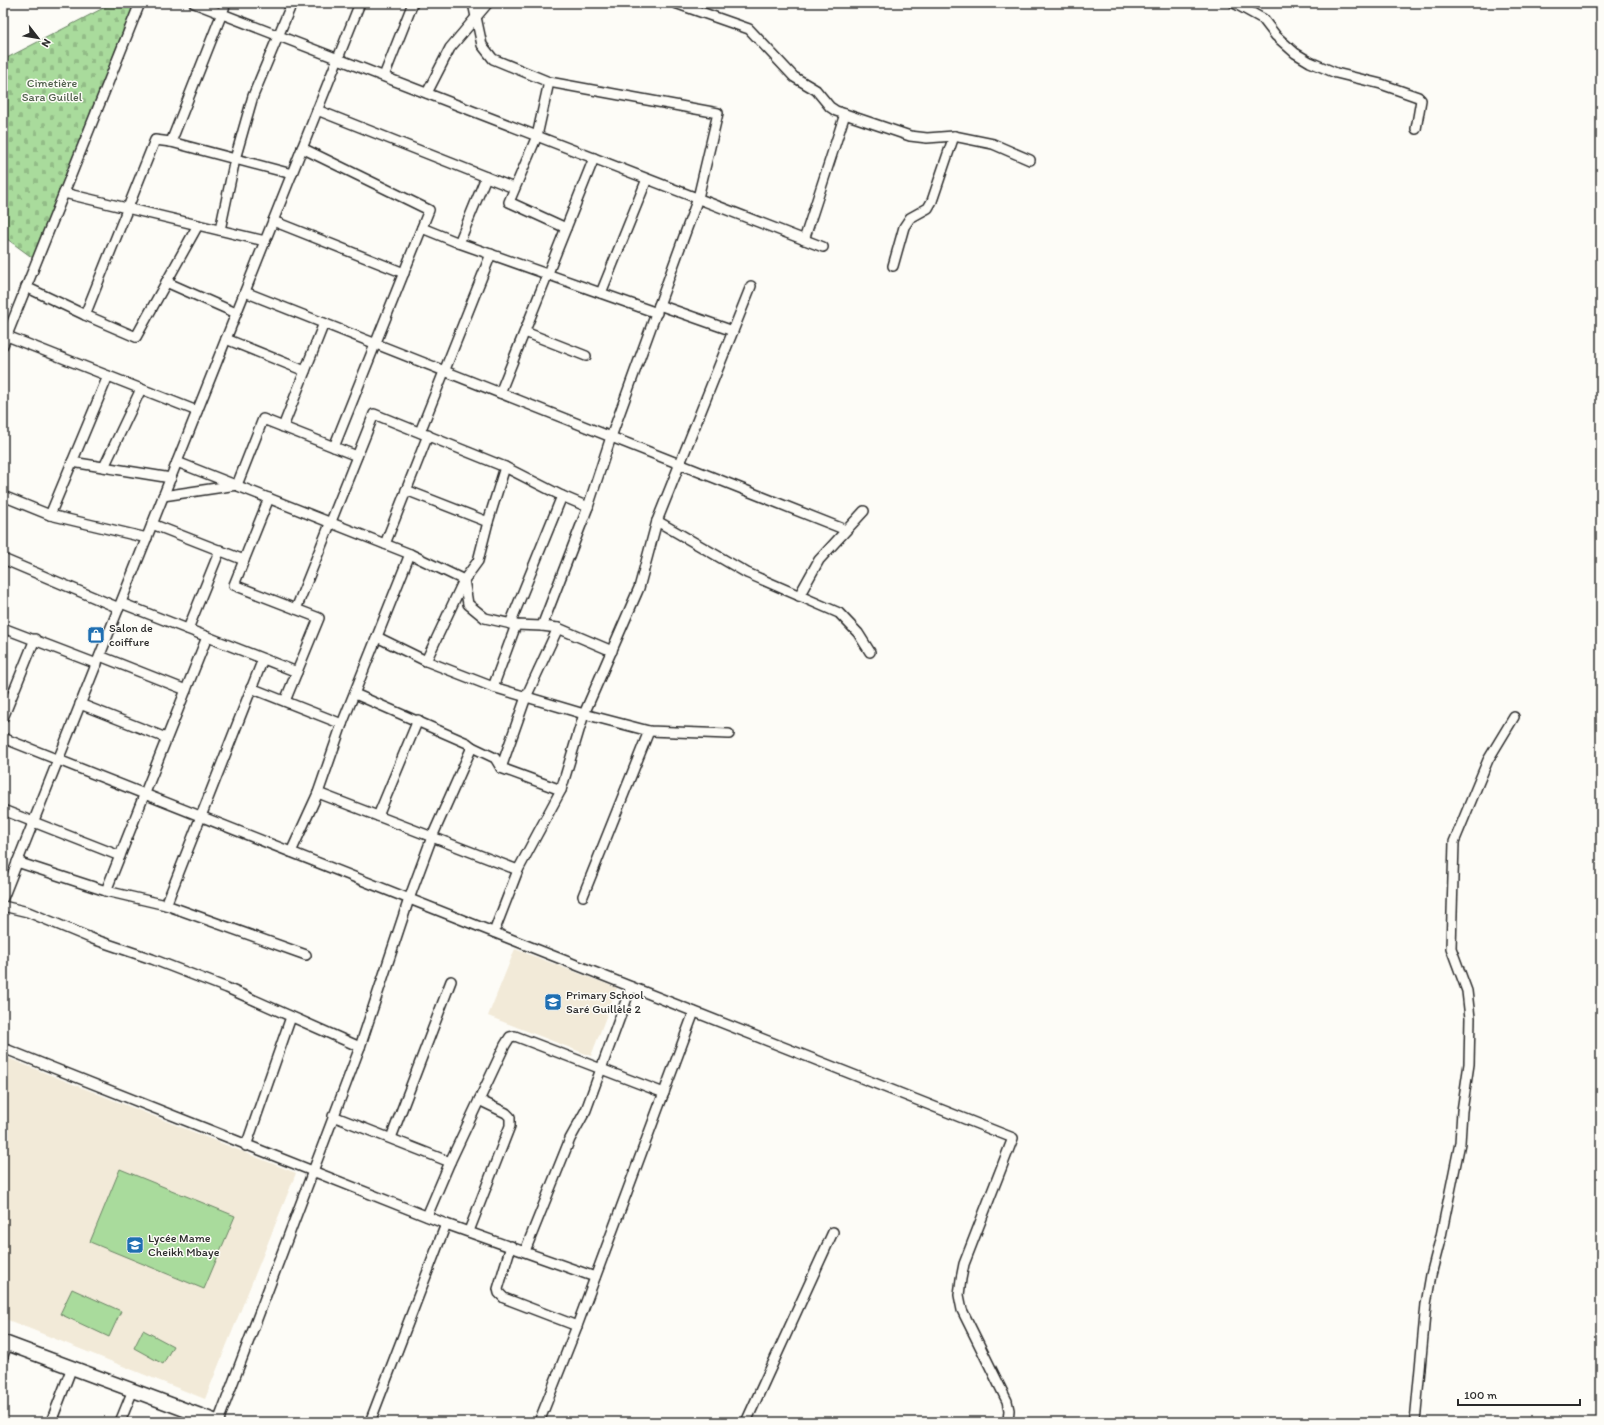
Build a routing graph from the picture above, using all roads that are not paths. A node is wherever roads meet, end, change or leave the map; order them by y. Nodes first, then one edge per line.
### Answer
1 (140, 3) edge
2 (194, 3) edge
3 (226, 3) edge
4 (292, 3) edge
5 (360, 3) edge
6 (413, 3) edge
7 (473, 3) edge
8 (488, 3) edge
9 (676, 3) edge
10 (1234, 3) edge
11 (222, 14) junction
12 (476, 16) junction
13 (278, 35) junction
14 (338, 59) junction
15 (384, 76) junction
16 (549, 82) junction
17 (427, 93) junction
18 (317, 110) junction
19 (845, 114) junction
20 (1416, 129) dead end
21 (537, 136) junction
22 (954, 136) junction
23 (171, 142) junction
24 (302, 148) junction
25 (594, 158) junction
26 (235, 159) junction
27 (1030, 160) dead end
28 (292, 174) junction
29 (486, 177) junction
30 (647, 179) junction
31 (514, 188) junction
32 (64, 193) junction
33 (698, 198) junction
34 (128, 209) junction
35 (273, 221) junction
36 (198, 225) junction
37 (422, 228) junction
38 (566, 228) junction
39 (220, 230) junction
40 (804, 240) junction
41 (265, 241) junction
42 (459, 243) junction
43 (823, 247) dead end
44 (491, 254) junction
45 (893, 266) dead end
46 (404, 273) junction
47 (548, 274) junction
48 (166, 282) junction
49 (751, 286) dead end
50 (26, 287) junction
51 (245, 292) junction
52 (601, 293) junction
53 (658, 309) junction
54 (236, 313) junction
55 (85, 316) junction
56 (324, 323) junction
57 (733, 331) junction
58 (525, 332) junction
59 (7, 336) junction
60 (226, 339) junction
61 (376, 344) junction
62 (3, 345) edge
63 (586, 356) dead end
64 (305, 371) junction
65 (444, 371) junction
66 (108, 376) junction
67 (140, 389) junction
68 (500, 393) junction
69 (197, 411) junction
70 (283, 427) junction
71 (424, 434) junction
72 (611, 437) junction
73 (334, 447) junction
74 (357, 456) junction
75 (72, 462) junction
76 (177, 462) junction
77 (680, 464) junction
78 (505, 467) junction
79 (104, 468) junction
80 (171, 478) junction
81 (237, 485) junction
82 (406, 490) junction
83 (3, 496) edge
84 (164, 496) junction
85 (562, 496) junction
86 (269, 498) junction
87 (588, 507) junction
88 (864, 511) dead end
89 (50, 515) junction
90 (657, 521) junction
91 (330, 522) junction
92 (488, 522) junction
93 (152, 524) junction
94 (846, 530) junction
95 (146, 538) junction
96 (385, 544) junction
97 (220, 550) junction
98 (410, 554) junction
99 (3, 559) edge
100 (244, 560) junction
101 (464, 580) junction
102 (799, 596) junction
103 (120, 605) junction
104 (296, 609) junction
105 (513, 624) junction
106 (542, 626) junction
107 (3, 628) edge
108 (558, 628) junction
109 (188, 629) junction
110 (207, 637) junction
111 (377, 637) junction
112 (35, 639) junction
113 (612, 651) junction
114 (870, 652) dead end
115 (263, 659) junction
116 (98, 660) junction
117 (426, 661) junction
118 (297, 672) junction
119 (493, 687) junction
120 (251, 688) junction
121 (186, 690) junction
122 (355, 694) junction
123 (526, 698) junction
124 (285, 701) junction
125 (80, 704) junction
126 (584, 714) junction
127 (1514, 717) dead end
128 (3, 718) edge
129 (418, 720) junction
130 (342, 724) junction
131 (649, 731) junction
132 (729, 734) dead end
133 (3, 738) edge
134 (166, 738) junction
135 (472, 747) junction
136 (58, 760) junction
137 (502, 768) junction
138 (561, 790) junction
139 (144, 794) junction
140 (318, 794) junction
141 (3, 810) edge
142 (378, 816) junction
143 (202, 817) junction
144 (34, 822) junction
145 (432, 837) junction
146 (291, 852) junction
147 (120, 856) junction
148 (18, 862) junction
149 (518, 870) junction
150 (106, 891) junction
151 (583, 896) dead end
152 (3, 898) edge
153 (408, 898) junction
154 (166, 905) junction
155 (3, 906) edge
156 (494, 932) junction
157 (306, 955) dead end
158 (451, 981) dead end
159 (631, 987) junction
160 (694, 1012) junction
161 (290, 1018) junction
162 (360, 1047) junction
163 (3, 1048) edge
164 (601, 1069) junction
165 (664, 1093) junction
166 (479, 1100) junction
167 (333, 1116) junction
168 (391, 1138) junction
169 (246, 1146) junction
170 (450, 1162) junction
171 (312, 1172) junction
172 (427, 1216) junction
173 (446, 1224) junction
174 (469, 1231) junction
175 (833, 1232) dead end
176 (512, 1246) junction
177 (525, 1251) junction
178 (596, 1277) junction
179 (577, 1326) junction
180 (5, 1343) edge
181 (3, 1356) edge
182 (72, 1367) junction
183 (133, 1390) junction
184 (52, 1422) edge
185 (120, 1422) edge
186 (218, 1422) edge
187 (370, 1422) edge
188 (539, 1422) edge
189 (746, 1422) edge
190 (1008, 1422) edge
191 (1415, 1422) edge

1 - 32 street
2 - 11 street
3 - 11 street
4 - 13 street
5 - 14 street
6 - 15 street
7 - 12 street
8 - 12 street
9 - 19 street
10 - 20 street
11 - 13 street
11 - 23 street
12 - 16 street
12 - 17 street
13 - 14 street
13 - 26 street
14 - 15 street
14 - 18 street
15 - 17 street
16 - 21 street
16 - 33 street
17 - 21 street
18 - 24 street
18 - 29 street
19 - 22 street
19 - 40 street
21 - 25 street
21 - 31 street
22 - 27 street
22 - 45 street
23 - 26 street
23 - 34 street
24 - 28 street
24 - 37 street
25 - 30 street
25 - 38 street
26 - 28 street
26 - 39 street
28 - 35 street
29 - 31 street
29 - 42 street
30 - 33 street
30 - 52 street
31 - 38 street
32 - 34 street
32 - 50 street
33 - 40 street
33 - 53 street
34 - 36 street
34 - 55 street
35 - 41 street
35 - 46 street
36 - 39 street
36 - 48 street
37 - 42 street
37 - 46 street
38 - 47 street
39 - 41 street
40 - 43 street
41 - 51 street
42 - 44 street
44 - 47 street
44 - 65 street
46 - 61 street
47 - 52 street
47 - 58 street
48 - 54 street
48 - 55 street
49 - 57 street
50 - 55 street
50 - 59 street
51 - 54 street
51 - 56 street
52 - 53 street
53 - 57 street
53 - 72 street
54 - 60 street
56 - 61 street
56 - 64 street
57 - 77 street
58 - 63 street
58 - 68 street
59 - 62 street
59 - 66 street
60 - 64 street
60 - 69 street
61 - 65 street
61 - 73 street
64 - 70 street
65 - 68 street
65 - 71 street
66 - 67 street
66 - 75 street
67 - 69 street
67 - 79 street
68 - 72 street
69 - 76 street
70 - 73 street
70 - 81 street
71 - 74 street
71 - 78 street
71 - 82 street
72 - 77 street
72 - 87 street
73 - 74 street
74 - 91 street
75 - 79 street
75 - 89 street
76 - 80 street
76 - 81 street
77 - 90 street
77 - 94 street
78 - 85 street
78 - 92 street
79 - 80 street
80 - 84 street
81 - 84 street
81 - 86 street
82 - 92 street
82 - 96 street
83 - 89 street
84 - 93 street
85 - 87 street
85 - 105 street
86 - 91 street
86 - 100 street
87 - 106 street
88 - 94 street
89 - 95 street
90 - 102 street
90 - 113 street
91 - 96 street
91 - 104 street
92 - 101 street
93 - 95 street
93 - 97 street
94 - 102 street
95 - 103 street
96 - 98 street
97 - 100 street
97 - 109 street
98 - 101 street
98 - 111 street
99 - 103 street
100 - 104 street
101 - 105 street
101 - 117 street
102 - 114 street
103 - 109 street
103 - 116 street
104 - 118 street
105 - 106 street
105 - 119 street
106 - 108 street
107 - 112 street
108 - 113 street
108 - 123 street
109 - 110 street
110 - 115 street
110 - 121 street
111 - 117 street
111 - 122 street
112 - 116 street
112 - 128 street
113 - 126 street
115 - 118 street
115 - 120 street
116 - 121 street
116 - 125 street
117 - 119 street
118 - 124 street
119 - 123 street
120 - 124 street
120 - 143 street
121 - 134 street
122 - 129 street
122 - 130 street
123 - 126 street
123 - 137 street
124 - 130 street
125 - 134 street
125 - 136 street
126 - 131 street
126 - 138 street
127 - 191 street
129 - 135 street
129 - 142 street
130 - 140 street
131 - 132 street
131 - 151 street
133 - 136 street
134 - 139 street
135 - 137 street
135 - 145 street
136 - 139 street
136 - 144 street
137 - 138 street
138 - 149 street
139 - 143 street
139 - 147 street
140 - 142 street
140 - 146 street
141 - 144 street
142 - 145 street
143 - 146 street
143 - 154 street
144 - 147 street
144 - 148 street
145 - 149 street
145 - 153 street
146 - 153 street
147 - 150 street
148 - 150 street
148 - 152 street
149 - 156 street
150 - 154 street
153 - 156 street
153 - 162 street
154 - 157 street
155 - 161 street
156 - 159 street
158 - 168 street
159 - 160 street
159 - 164 street
160 - 165 street
160 - 190 street
161 - 162 street
161 - 169 street
162 - 167 street
163 - 169 street
164 - 165 street
164 - 166 street
164 - 177 street
165 - 178 street
166 - 170 street
166 - 174 street
167 - 168 street
167 - 171 street
168 - 170 street
169 - 171 street
170 - 172 street
171 - 172 street
171 - 186 street
172 - 173 street
173 - 174 street
173 - 187 street
174 - 176 street
175 - 189 street
176 - 177 street
176 - 179 street
177 - 178 street
178 - 179 street
179 - 188 street
180 - 181 street
180 - 182 main road
182 - 183 main road
182 - 184 street
183 - 185 street
183 - 186 main road

